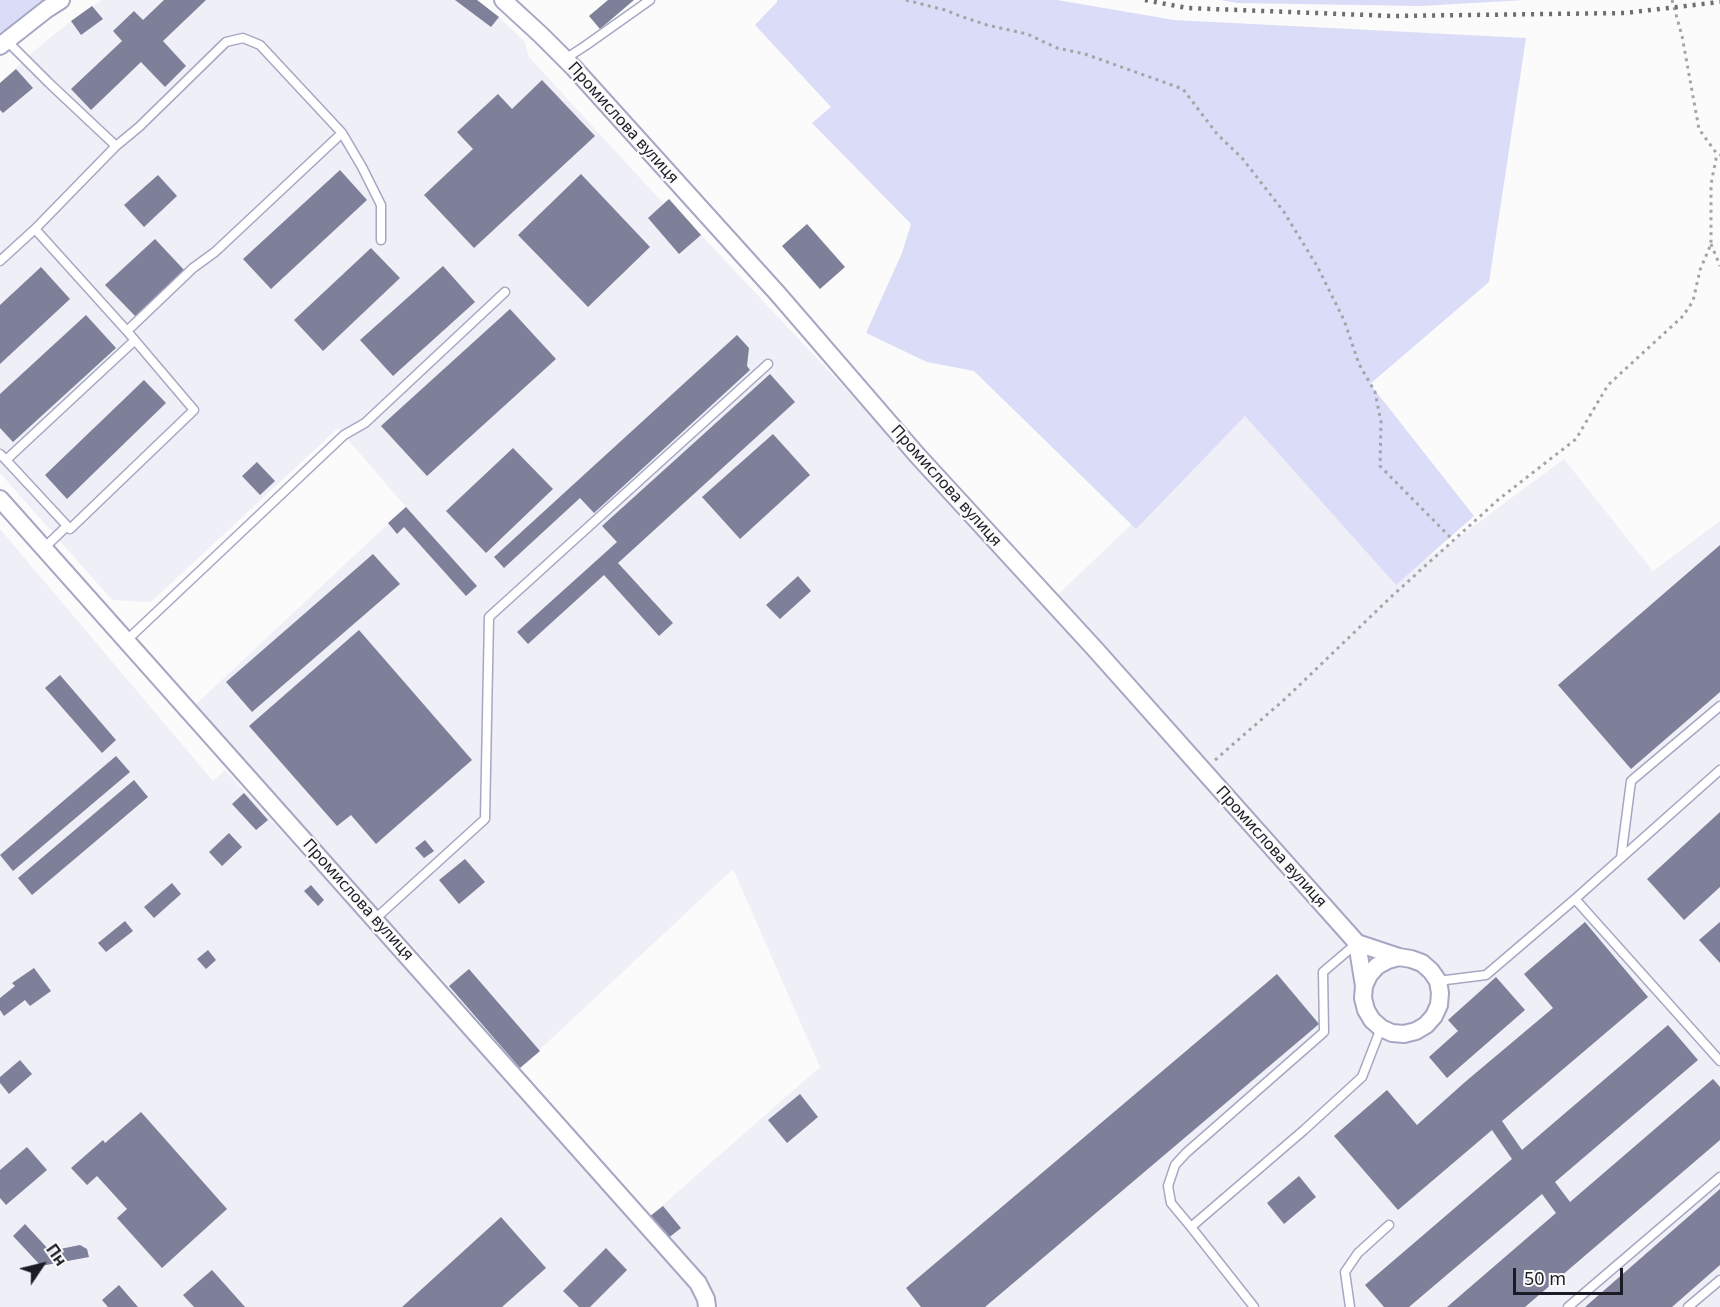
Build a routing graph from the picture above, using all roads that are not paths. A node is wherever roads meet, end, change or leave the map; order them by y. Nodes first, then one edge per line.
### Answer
1 (61, 0) edge
2 (503, 0) edge
3 (650, 0) edge
4 (3, 43) edge
5 (565, 59) junction
6 (342, 133) junction
7 (116, 146) junction
8 (35, 229) junction
9 (381, 240) dead end
10 (0, 261) edge
11 (506, 292) dead end
12 (127, 332) junction
13 (134, 341) junction
14 (768, 364) dead end
15 (3, 457) edge
16 (0, 499) edge
17 (67, 526) junction
18 (44, 548) junction
19 (126, 640) junction
20 (1720, 706) edge
21 (1720, 770) edge
22 (1621, 858) junction
23 (1575, 899) junction
24 (375, 919) junction
25 (1357, 944) junction
26 (1399, 957) junction
27 (1438, 981) junction
28 (1364, 986) junction
29 (1381, 1028) junction
30 (1720, 1061) edge
31 (1720, 1177) edge
32 (1389, 1225) dead end
33 (1191, 1227) junction
34 (1720, 1280) edge
35 (707, 1307) edge
36 (1254, 1307) edge
37 (1350, 1307) edge
38 (1568, 1307) edge
39 (1688, 1307) edge

1 - 4 street
2 - 5 street, Промислова вулиця
3 - 5 lane
4 - 7 lane
5 - 25 street, Промислова вулиця
6 - 7 lane
6 - 9 lane
6 - 12 lane
7 - 8 lane
8 - 10 lane
8 - 12 lane
11 - 19 lane
12 - 13 lane
13 - 15 lane
13 - 17 lane
14 - 24 lane
15 - 17 lane
16 - 18 street, Промислова вулиця
17 - 18 lane
18 - 19 street, Промислова вулиця
19 - 24 street, Промислова вулиця
20 - 22 lane
21 - 22 lane
22 - 23 lane
23 - 27 lane
23 - 30 lane
24 - 35 street, Промислова вулиця
25 - 26 street
25 - 28 street
25 - 33 lane
26 - 27 street
26 - 28 street
27 - 29 street
28 - 29 street
29 - 33 lane
31 - 38 lane
32 - 37 lane
33 - 36 lane
34 - 39 lane

